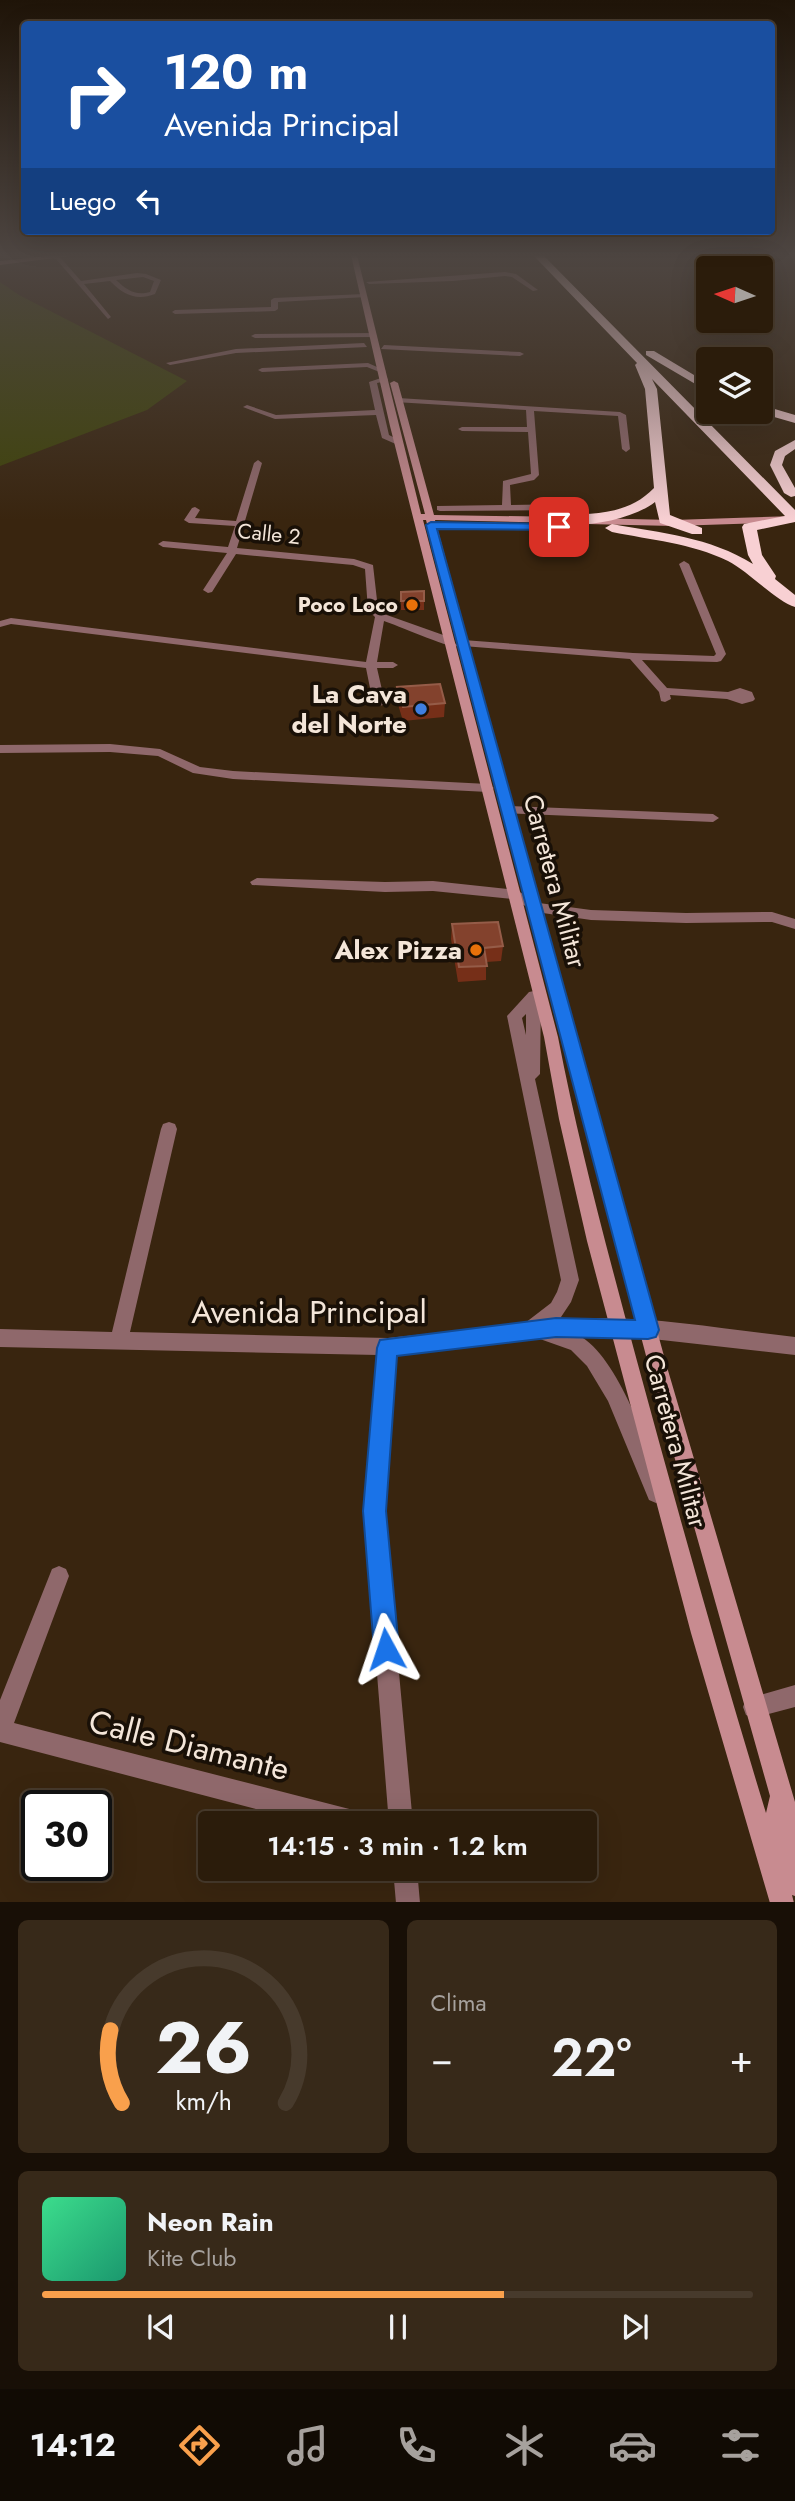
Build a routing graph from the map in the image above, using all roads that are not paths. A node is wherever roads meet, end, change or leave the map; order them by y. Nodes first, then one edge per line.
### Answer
1 (375, 344) edge
2 (383, 344) edge
3 (632, 344) edge
4 (634, 344) edge
5 (363, 345) joint
6 (384, 347) junction
7 (520, 354) dead end
8 (644, 355) junction
9 (170, 363) dead end
10 (368, 365) junction
11 (262, 370) dead end
12 (383, 375) junction
13 (696, 381) edge
14 (398, 400) junction
15 (696, 401) edge
16 (247, 407) dead end
17 (530, 409) junction
18 (380, 412) junction
19 (773, 413) edge
20 (795, 419) edge
21 (462, 429) dead end
22 (531, 430) junction
23 (398, 443) junction
24 (795, 444) edge
25 (626, 449) dead end
26 (258, 463) dead end
27 (764, 466) dead end
28 (659, 490) junction
29 (571, 505) dead end
30 (440, 508) dead end
31 (508, 509) junction
32 (195, 510) dead end
33 (792, 512) edge
34 (557, 520) junction
35 (424, 521) junction
36 (673, 523) junction
37 (240, 524) junction
38 (612, 528) junction
39 (749, 530) junction
40 (697, 531) junction
41 (163, 544) dead end
42 (233, 550) junction
43 (684, 564) dead end
44 (779, 589) junction
45 (208, 590) dead end
46 (795, 603) edge
47 (380, 616) junction
48 (0, 624) edge
49 (457, 644) junction
50 (633, 656) junction
51 (371, 665) junction
52 (393, 665) dead end
53 (732, 696) dead end
54 (379, 703) dead end
55 (0, 748) edge
56 (488, 788) junction
57 (509, 810) junction
58 (713, 818) dead end
59 (257, 882) dead end
60 (516, 895) junction
61 (536, 907) junction
62 (795, 924) edge
63 (536, 978) junction
64 (169, 1129) dead end
65 (618, 1328) junction
66 (531, 1329) junction
67 (648, 1330) junction
68 (0, 1338) edge
69 (119, 1341) junction
70 (795, 1346) edge
71 (388, 1348) junction
72 (670, 1527) junction
73 (60, 1576) dead end
74 (795, 1696) edge
75 (754, 1707) junction
76 (0, 1730) edge
77 (777, 1783) junction
78 (311, 1811) edge
79 (400, 1811) edge
80 (795, 1843) edge
81 (406, 1881) edge
82 (795, 1884) edge
83 (408, 1902) edge
84 (782, 1902) edge

1 - 12 main road, Carretera Militar
2 - 6 main road, Carretera Militar
3 - 8 highway
4 - 8 highway
5 - 9 street
5 - 10 street
6 - 7 street
6 - 14 main road, Carretera Militar
8 - 13 highway
8 - 15 highway
8 - 28 highway
8 - 33 highway
10 - 11 street
10 - 12 street
12 - 18 street
12 - 23 main road, Carretera Militar
14 - 17 street
14 - 35 main road, Carretera Militar
16 - 18 street
17 - 22 street
17 - 25 street
18 - 23 street
19 - 20 highway
21 - 22 street
22 - 31 street
23 - 35 main road, Carretera Militar
24 - 33 highway
26 - 37 street
27 - 33 highway
28 - 34 highway
28 - 36 highway
29 - 31 street
30 - 31 street
32 - 37 street
33 - 36 main road
33 - 39 highway
34 - 35 main road
34 - 36 main road
35 - 38 main road
35 - 49 main road, Carretera Militar
36 - 40 highway
37 - 42 street
38 - 40 main road
38 - 44 highway
39 - 40 main road
39 - 44 highway
41 - 42 street, Calle 2
42 - 45 street
42 - 47 street, Calle 2
43 - 50 street
44 - 46 highway
47 - 49 street
47 - 51 street
48 - 51 street
49 - 50 street
49 - 56 main road, Carretera Militar
49 - 57 main road, Carretera Militar
50 - 53 street
51 - 52 street
51 - 54 street
55 - 56 street
56 - 60 main road, Carretera Militar
57 - 58 street
57 - 61 main road, Carretera Militar
59 - 60 street
60 - 61 street
60 - 63 main road, Carretera Militar
61 - 62 street
61 - 67 main road, Carretera Militar
63 - 65 main road, Carretera Militar
63 - 66 street
64 - 69 street
65 - 66 street, Avenida Principal
65 - 67 street, Avenida Principal
65 - 72 main road, Carretera Militar
66 - 71 street, Avenida Principal
66 - 72 street
67 - 70 street, Avenida Principal
67 - 75 main road, Carretera Militar
68 - 69 street, Avenida Principal
69 - 71 street, Avenida Principal
71 - 79 street
72 - 84 main road, Carretera Militar
73 - 76 street
74 - 75 street
75 - 77 main road, Carretera Militar
76 - 78 street, Calle Diamante
77 - 80 main road, Carretera Militar
77 - 82 main road
81 - 83 street

